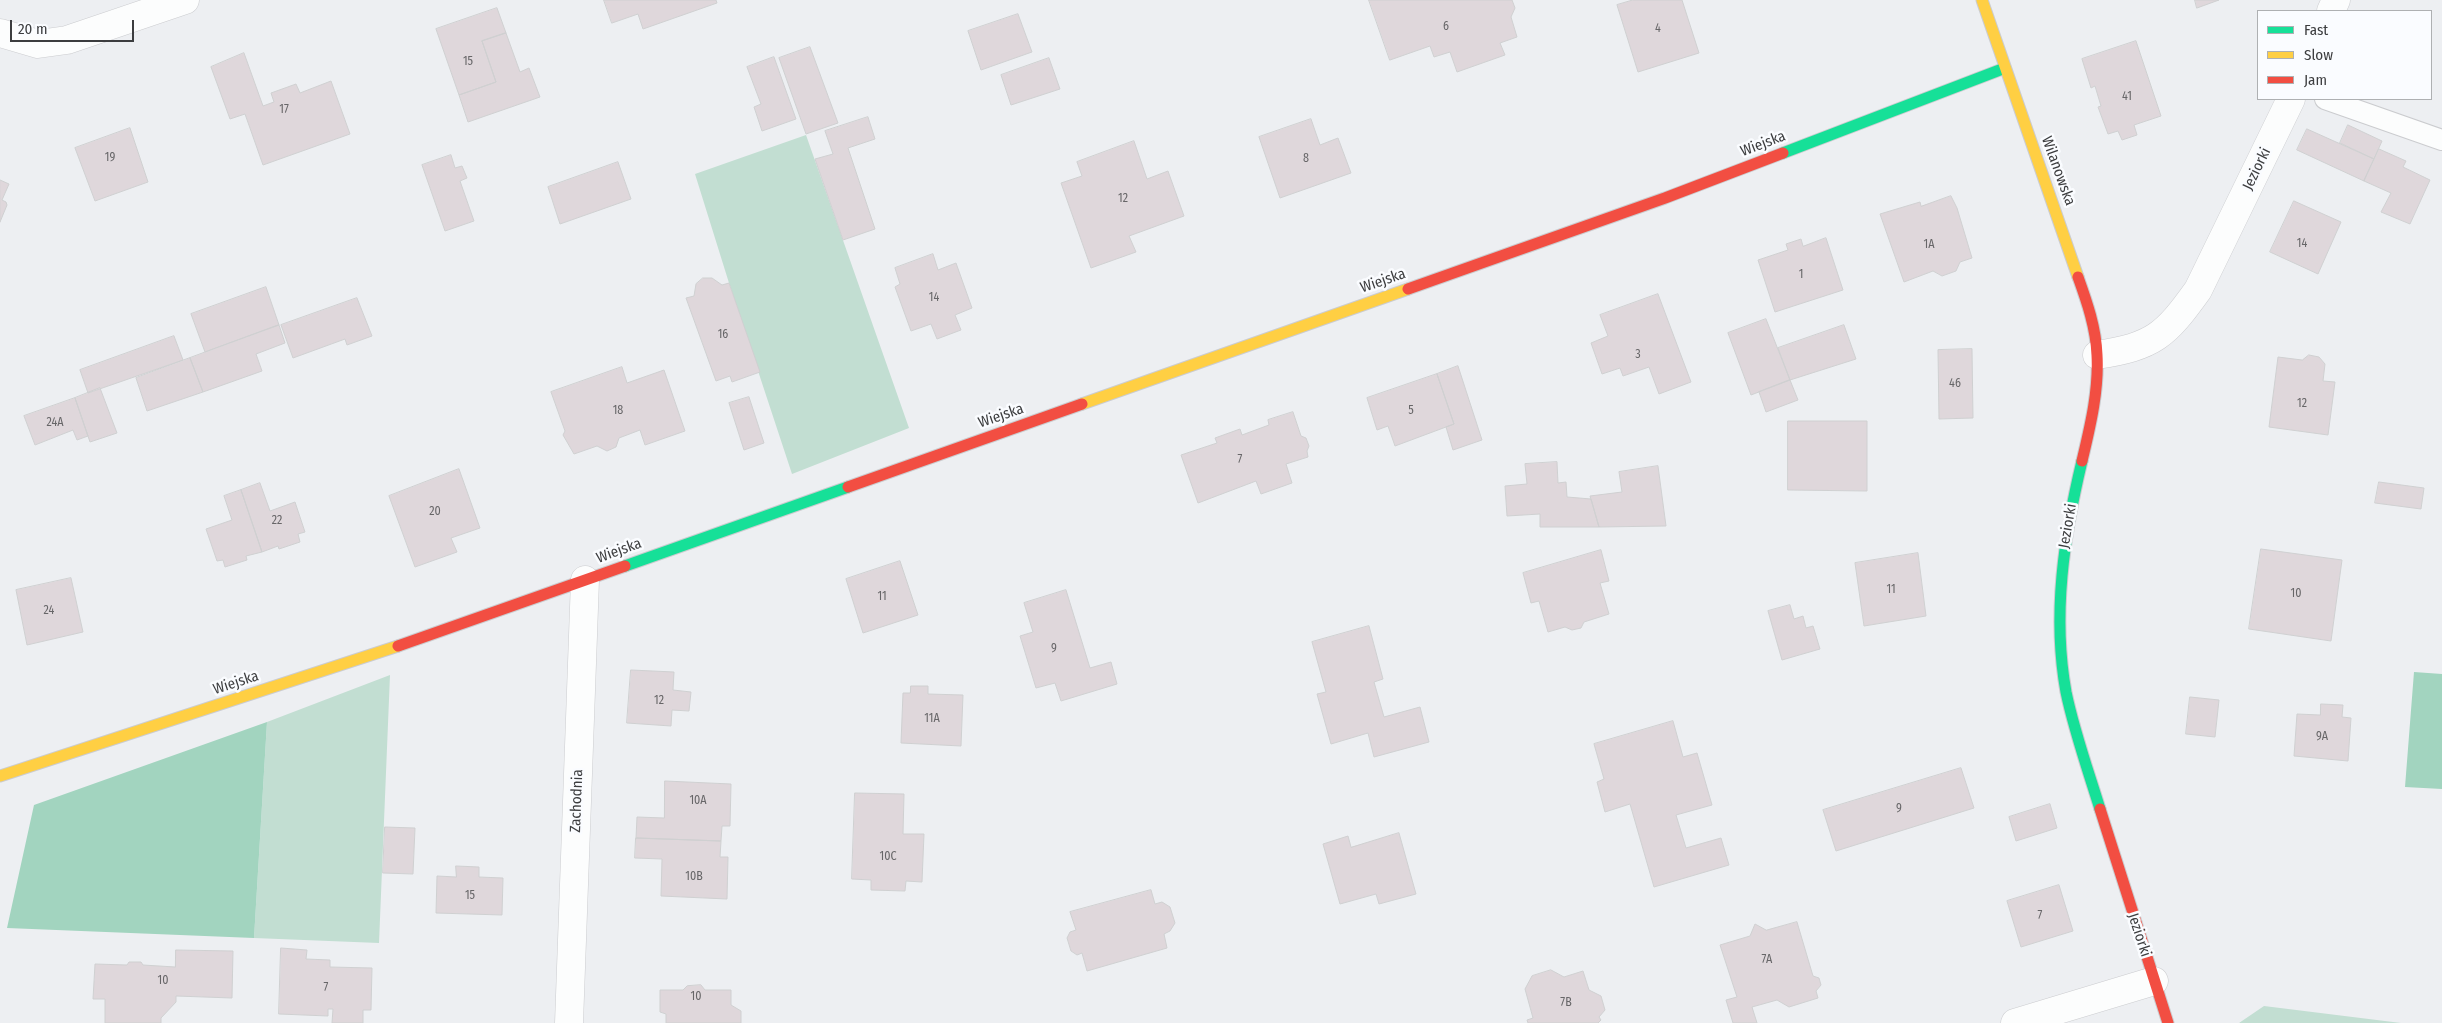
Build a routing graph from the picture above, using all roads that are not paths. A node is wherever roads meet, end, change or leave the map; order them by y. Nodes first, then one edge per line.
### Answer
1 (186, 0) edge
2 (1982, 0) edge
3 (0, 33) edge
4 (2006, 68) junction
5 (2291, 100) edge
6 (2328, 100) edge
7 (2442, 140) edge
8 (2097, 355) junction
9 (584, 580) junction
10 (0, 776) edge
11 (2154, 981) junction
12 (569, 1023) edge
13 (2015, 1023) edge
14 (2168, 1023) edge

1 - 3 street
2 - 4 street, Wilanowska
4 - 8 street, Wilanowska
4 - 9 street, Wiejska
5 - 8 street, Jeziorki
6 - 7 lane
8 - 11 street, Jeziorki
9 - 10 street, Wiejska
9 - 12 street, Zachodnia
11 - 13 street
11 - 14 street, Jeziorki

